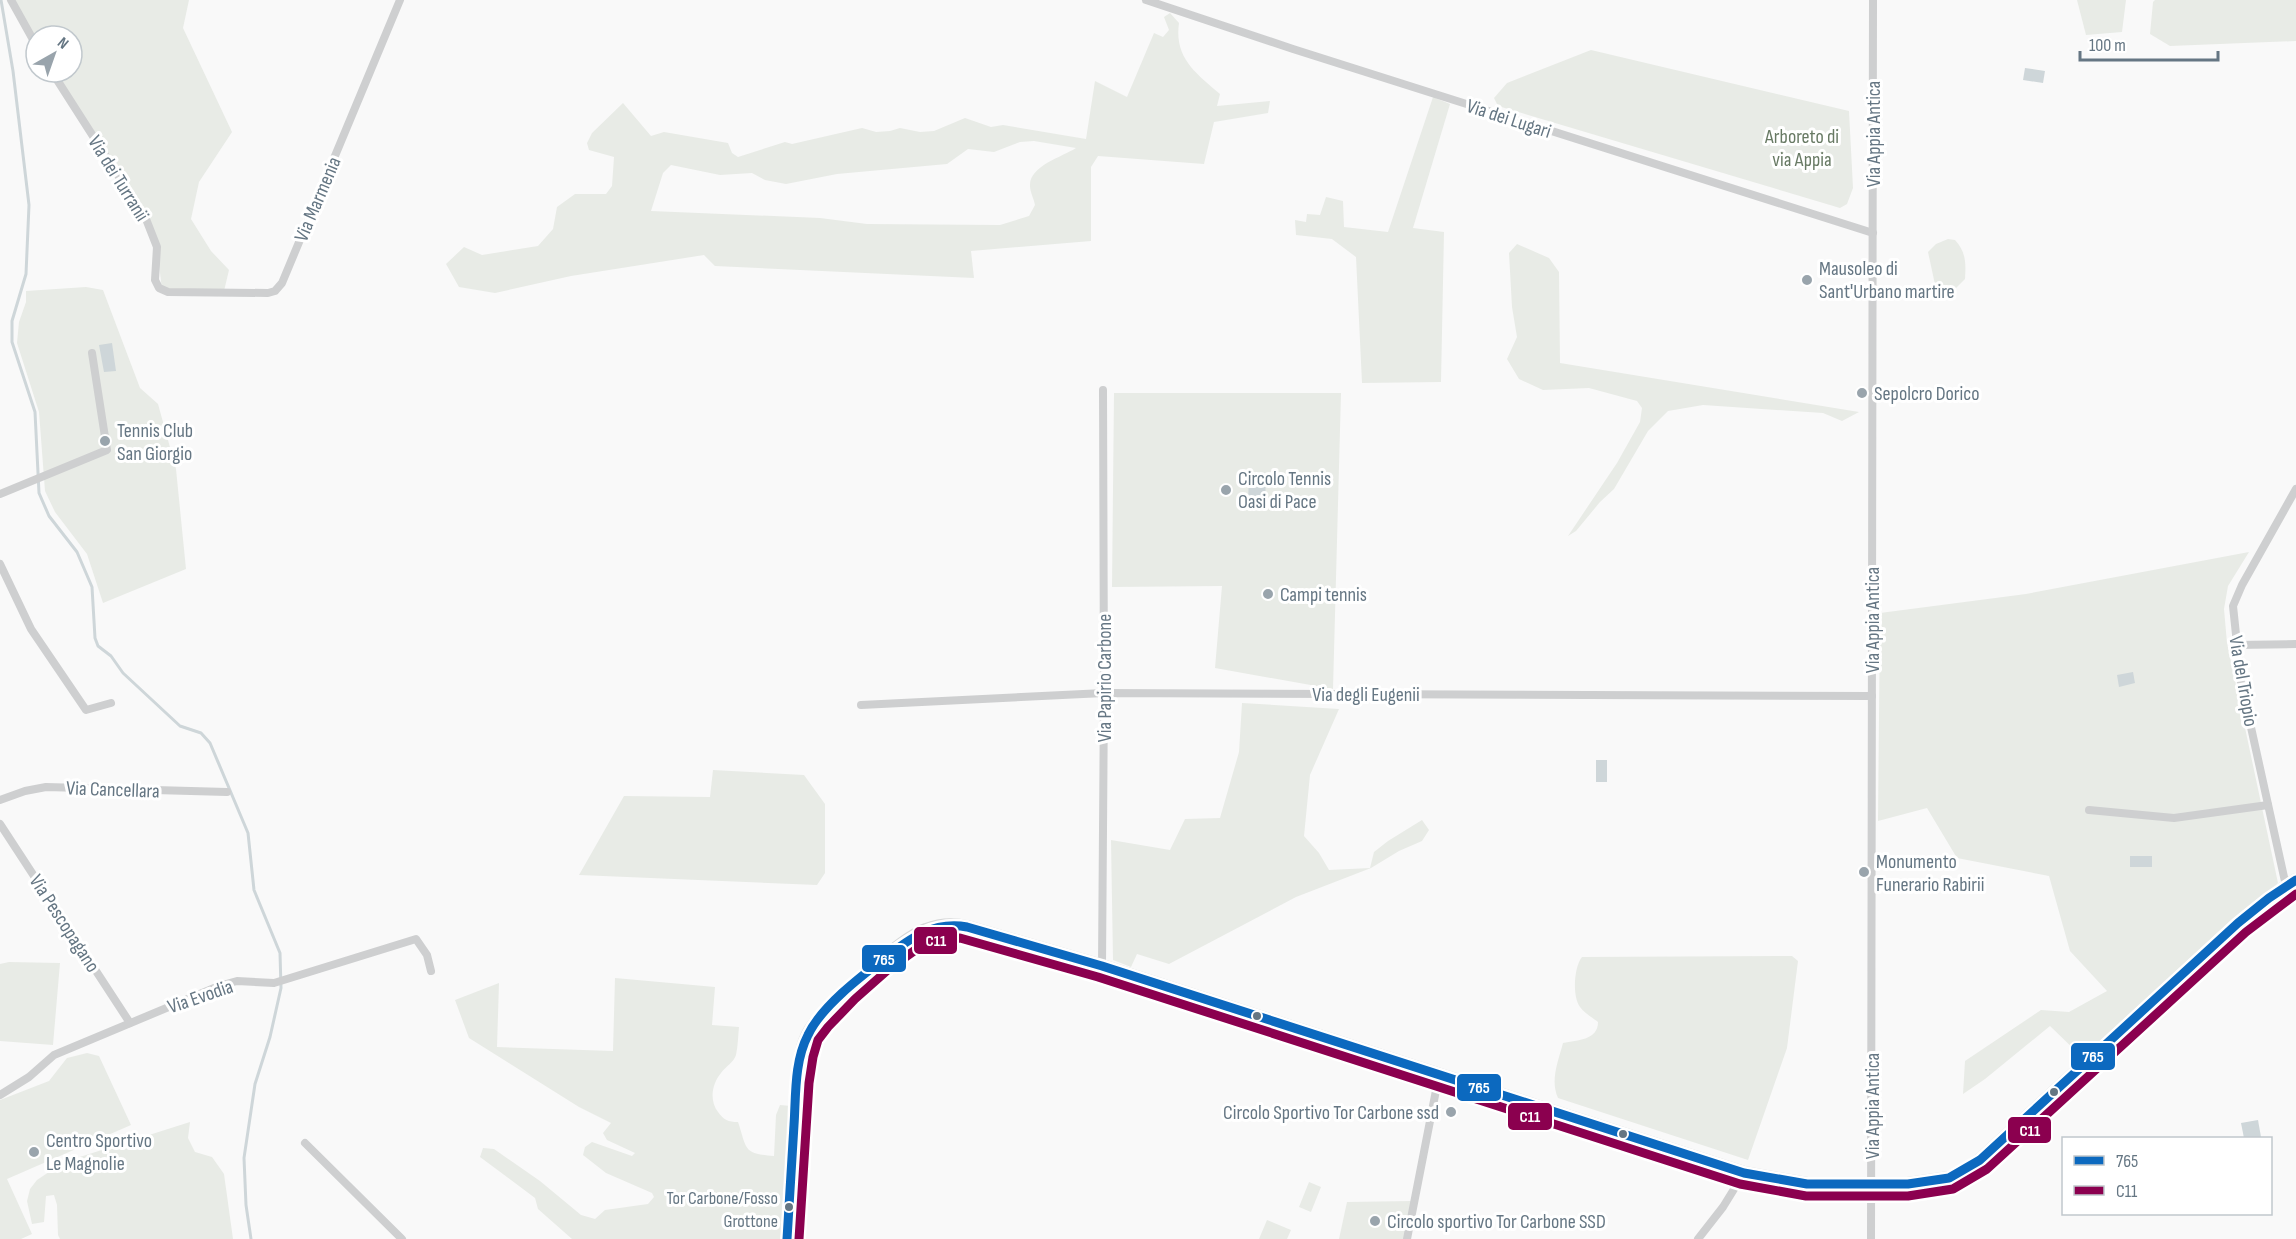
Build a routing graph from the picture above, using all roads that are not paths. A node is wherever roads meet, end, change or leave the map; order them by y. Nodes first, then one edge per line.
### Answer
1 (10, 0) edge
2 (400, 0) edge
3 (1146, 0) edge
4 (1873, 0) edge
5 (24, 24) edge
6 (60, 84) edge
7 (1873, 233) junction
8 (162, 290) joint
9 (92, 353) dead end
10 (1103, 390) dead end
11 (2296, 489) edge
12 (0, 494) edge
13 (0, 564) edge
14 (2296, 644) edge
15 (2236, 645) junction
16 (1104, 693) junction
17 (1872, 696) junction
18 (111, 703) dead end
19 (861, 705) dead end
20 (227, 792) dead end
21 (0, 800) edge
22 (2268, 805) junction
23 (2090, 810) dead end
24 (0, 824) edge
25 (2296, 880) edge
26 (2286, 886) junction
27 (1102, 966) junction
28 (431, 971) dead end
29 (130, 1023) junction
30 (1438, 1075) junction
31 (0, 1095) edge
32 (305, 1143) dead end
33 (1744, 1173) junction
34 (1872, 1184) junction
35 (402, 1239) edge
36 (787, 1239) edge
37 (1407, 1239) edge
38 (1698, 1239) edge
39 (1871, 1239) edge

1 - 5 street
2 - 8 street, Via Marmenia
3 - 7 street, Via dei Lugari
4 - 7 street, Via Appia Antica
6 - 8 street, Via dei Turranii
7 - 17 street, Via Appia Antica
9 - 12 street
10 - 16 street, Via Papirio Carbone
11 - 15 street, Via del Triopio
13 - 18 street
14 - 15 street
15 - 22 street, Via del Triopio
16 - 17 street, Via degli Eugenii
16 - 19 street, Via degli Eugenii
16 - 27 street, Via Papirio Carbone
17 - 34 street, Via Appia Antica
20 - 21 street, Via Cancellara
22 - 23 street
22 - 26 street, Via del Triopio
24 - 29 street, Via Pescopagano
25 - 26 main road
26 - 34 main road
27 - 30 main road
27 - 36 main road
28 - 29 street, Via Evodia
29 - 31 street, Via Evodia
30 - 33 main road
30 - 37 street
32 - 35 street
33 - 34 main road
33 - 38 street
34 - 39 street, Via Appia Antica

